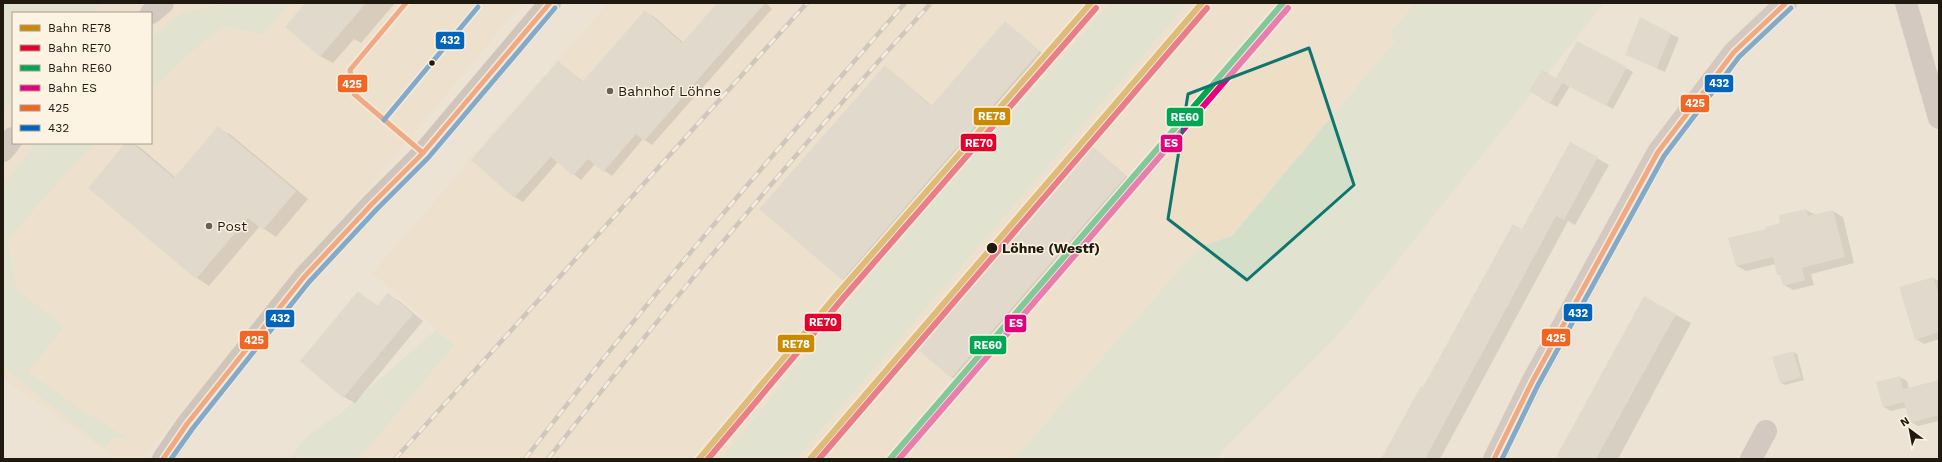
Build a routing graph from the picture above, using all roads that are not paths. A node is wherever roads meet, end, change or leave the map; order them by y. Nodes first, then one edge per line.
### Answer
1 (163, 3) edge
2 (550, 3) edge
3 (1786, 3) edge
4 (1906, 3) edge
5 (152, 12) edge
6 (1939, 118) edge
7 (12, 139) edge
8 (3, 151) edge
9 (1766, 432) dead end
10 (162, 459) edge
11 (1494, 459) edge
12 (1751, 459) edge

1 - 5 street
2 - 10 main road
3 - 11 street
4 - 6 street
7 - 8 street
9 - 12 street

